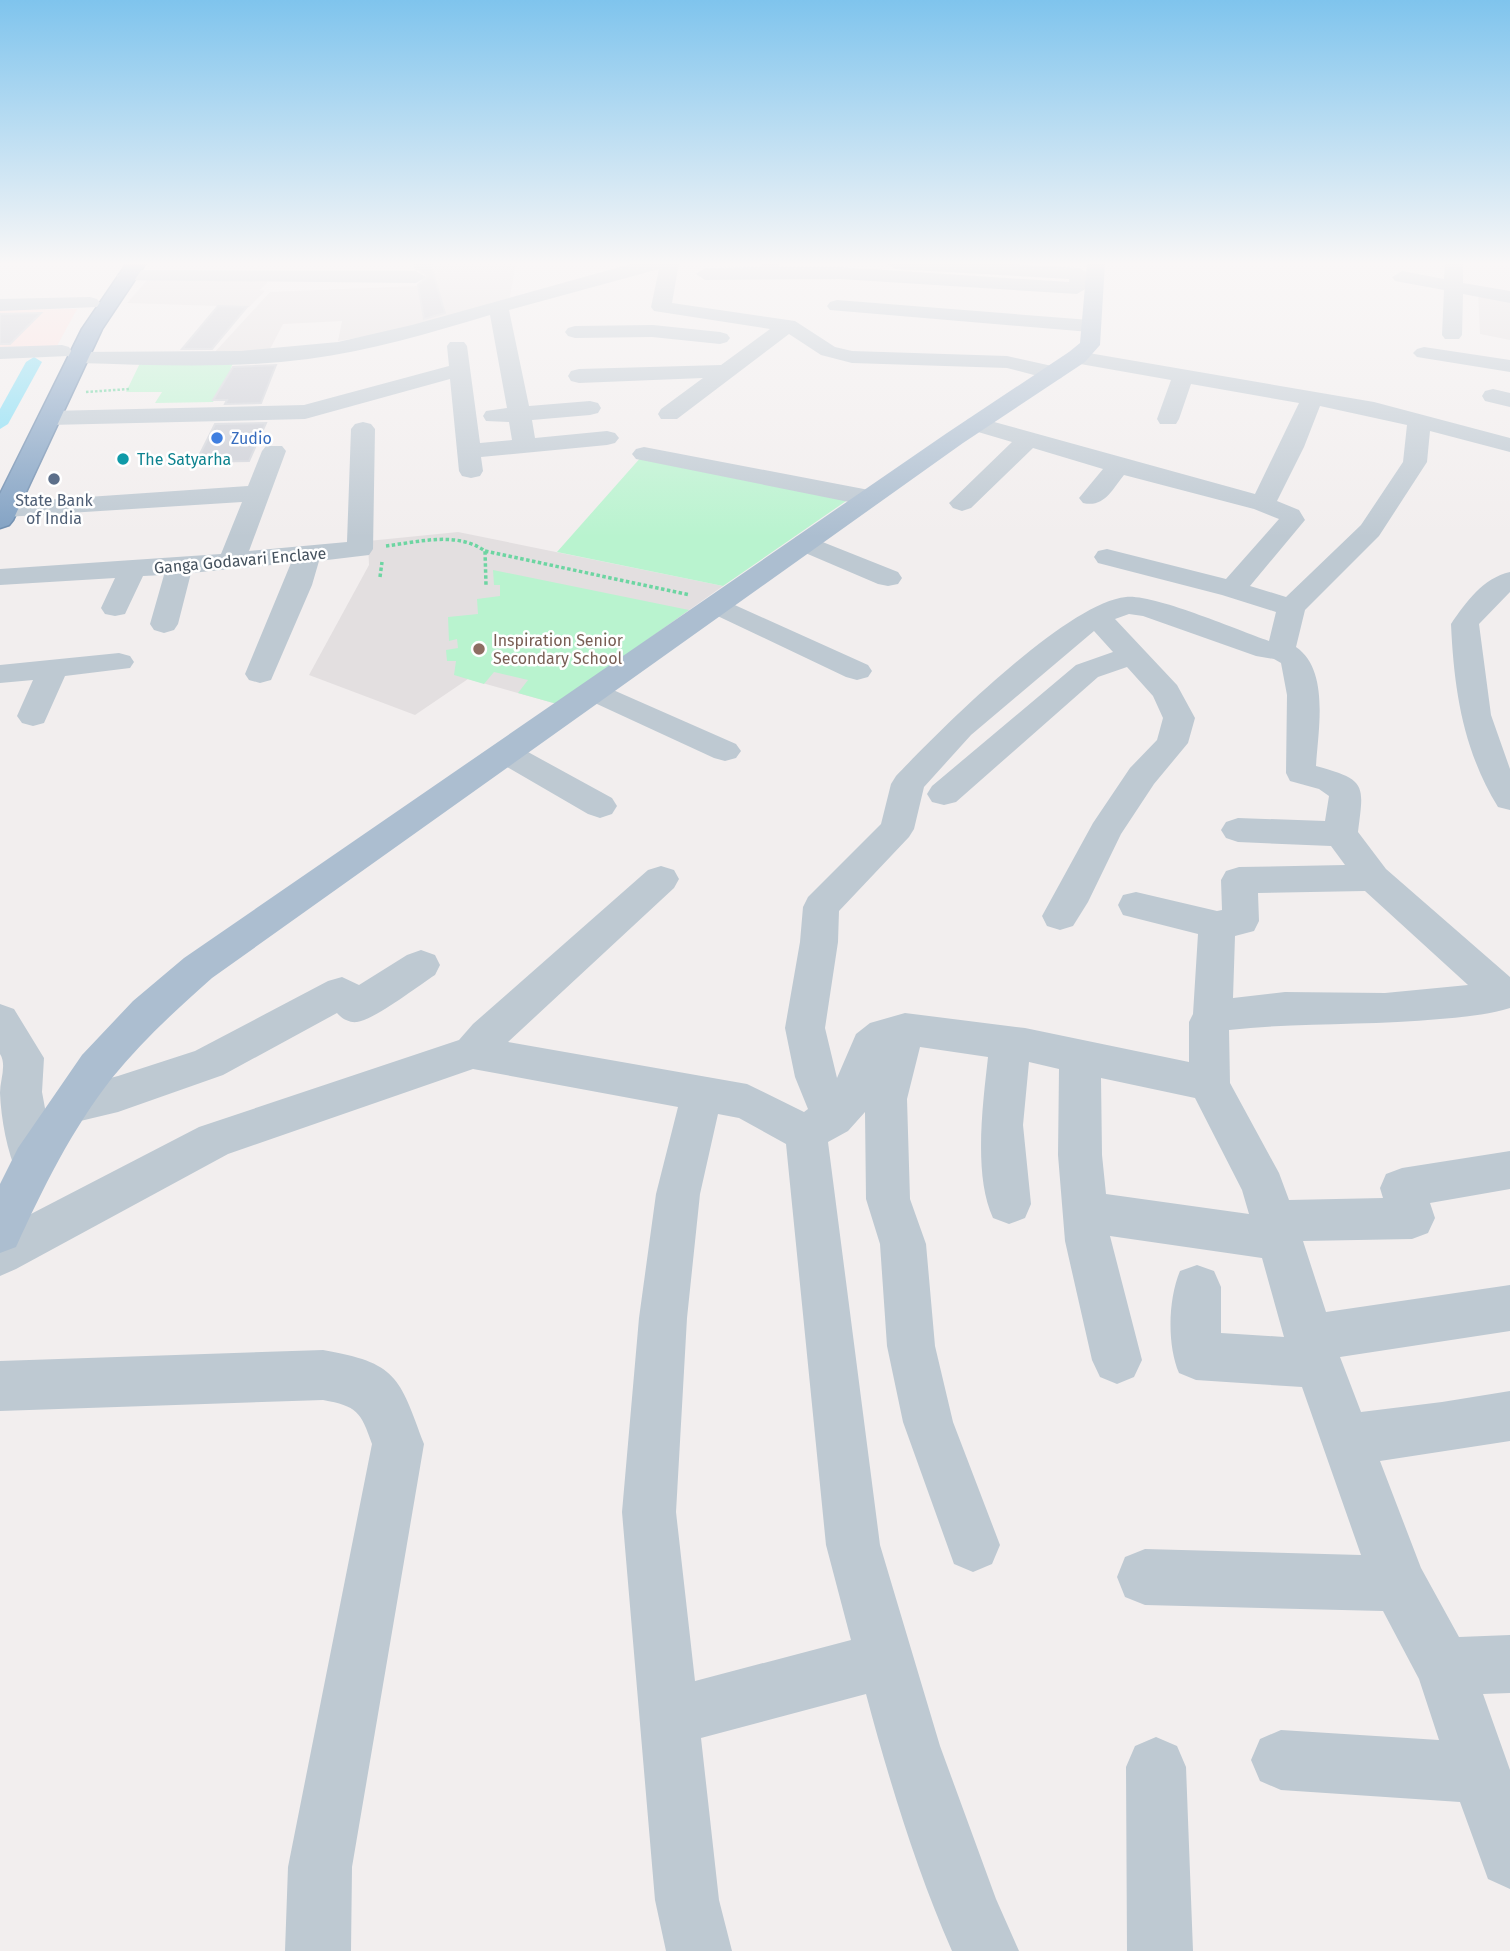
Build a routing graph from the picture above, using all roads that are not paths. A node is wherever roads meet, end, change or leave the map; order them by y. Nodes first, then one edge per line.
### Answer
1 (69, 354) edge
2 (71, 354) edge
3 (135, 354) edge
4 (286, 354) edge
5 (458, 354) edge
6 (507, 354) edge
7 (644, 354) edge
8 (750, 354) edge
9 (843, 354) edge
10 (1079, 354) edge
11 (1425, 359) dead end
12 (459, 361) junction
13 (1502, 364) edge
14 (1065, 365) junction
15 (726, 371) junction
16 (647, 373) junction
17 (579, 376) dead end
18 (1183, 376) junction
19 (338, 382) dead end
20 (1312, 398) junction
21 (663, 405) dead end
22 (590, 408) dead end
23 (519, 414) junction
24 (26, 417) dead end
25 (49, 418) junction
26 (465, 419) junction
27 (1168, 419) dead end
28 (1419, 419) junction
29 (976, 424) junction
30 (363, 429) dead end
31 (607, 438) dead end
32 (1029, 439) junction
33 (525, 445) junction
34 (1510, 445) edge
35 (274, 452) dead end
36 (644, 454) dead end
37 (1119, 466) junction
38 (257, 493) junction
39 (869, 498) junction
40 (1092, 498) dead end
41 (962, 503) dead end
42 (1263, 504) junction
43 (3, 514) edge
44 (805, 543) junction
45 (307, 555) junction
46 (1107, 557) dead end
47 (232, 561) junction
48 (174, 566) junction
49 (133, 569) junction
50 (0, 577) edge
51 (888, 578) dead end
52 (1507, 584) edge
53 (1232, 589) junction
54 (720, 603) junction
55 (115, 608) dead end
56 (1291, 608) junction
57 (1096, 616) junction
58 (164, 624) dead end
59 (1281, 650) junction
60 (1132, 654) junction
61 (119, 662) dead end
62 (53, 669) junction
63 (857, 671) dead end
64 (0, 674) edge
65 (260, 674) dead end
66 (595, 691) junction
67 (33, 716) dead end
68 (726, 751) dead end
69 (506, 753) junction
70 (1499, 761) edge
71 (944, 794) dead end
72 (1510, 799) edge
73 (600, 806) dead end
74 (1237, 830) dead end
75 (1341, 834) junction
76 (1373, 878) junction
77 (662, 879) dead end
78 (1136, 905) dead end
79 (1060, 916) dead end
80 (1217, 925) junction
81 (421, 965) dead end
82 (1507, 994) edge
83 (1213, 1016) junction
84 (0, 1020) edge
85 (905, 1029) junction
86 (1010, 1043) junction
87 (473, 1052) junction
88 (1080, 1057) junction
89 (1209, 1084) junction
90 (702, 1093) junction
91 (10, 1096) edge
92 (72, 1105) junction
93 (819, 1126) junction
94 (33, 1162) junction
95 (1510, 1170) edge
96 (1009, 1204) dead end
97 (1085, 1212) junction
98 (1276, 1230) junction
99 (0, 1232) edge
100 (0, 1254) edge
101 (1197, 1287) dead end
102 (1510, 1308) edge
103 (1313, 1351) junction
104 (1117, 1360) dead end
105 (0, 1386) edge
106 (1510, 1416) edge
107 (1346, 1439) junction
108 (973, 1545) dead end
109 (1145, 1577) dead end
110 (1399, 1584) junction
111 (886, 1660) junction
112 (1510, 1664) edge
113 (1444, 1667) junction
114 (668, 1717) junction
115 (1281, 1760) dead end
116 (1156, 1767) dead end
117 (1481, 1773) junction
118 (1510, 1857) edge
119 (318, 1951) edge
120 (699, 1951) edge
121 (986, 1951) edge
122 (1160, 1951) edge

1 - 24 highway
2 - 25 highway
3 - 4 street
5 - 12 street
6 - 23 street
7 - 16 street
8 - 15 street
9 - 14 street
10 - 14 main road
11 - 13 street
12 - 19 street
12 - 25 street
12 - 26 street
14 - 18 street
14 - 29 main road
15 - 16 street
15 - 21 street
16 - 17 street
18 - 20 street
18 - 27 street
20 - 28 street
20 - 42 street
22 - 23 street
23 - 26 street
23 - 33 street
25 - 43 highway
26 - 33 street
28 - 34 street
28 - 56 street
29 - 32 street
29 - 39 main road
30 - 45 street, Ganga Godavari Enclave
31 - 33 street
32 - 37 street
32 - 41 street
35 - 38 street
36 - 39 street
37 - 40 street
37 - 42 street
38 - 43 street
38 - 47 street
39 - 44 main road
42 - 53 street
44 - 51 street
44 - 54 main road
45 - 47 street, Ganga Godavari Enclave
45 - 65 street
46 - 53 street
47 - 48 street, Ganga Godavari Enclave
48 - 49 street, Ganga Godavari Enclave
48 - 58 street
49 - 50 street, Ganga Godavari Enclave
49 - 55 street
52 - 70 street
53 - 56 street
54 - 63 street
54 - 66 main road
56 - 59 street
57 - 59 street
57 - 60 street
57 - 93 street
59 - 75 street
60 - 71 street
60 - 79 street
61 - 62 street
62 - 64 street
62 - 67 street
66 - 68 street
66 - 69 main road
69 - 73 street
69 - 92 main road
70 - 72 street
74 - 75 street
75 - 76 street
76 - 80 street
76 - 82 street
77 - 87 street
78 - 80 street
80 - 83 street
81 - 92 street
82 - 83 street
83 - 89 street
84 - 91 street
85 - 86 street
85 - 93 street
85 - 108 street
86 - 88 street
86 - 96 street
87 - 90 street
87 - 100 street
88 - 89 street
88 - 97 street
89 - 98 street
90 - 93 street
90 - 114 street
91 - 94 street
92 - 94 main road
93 - 111 street
94 - 99 main road
95 - 98 street
97 - 98 street
97 - 104 street
98 - 103 street
101 - 103 street
102 - 103 street
103 - 107 street
105 - 119 street
106 - 107 street
107 - 110 street
109 - 110 street
110 - 113 street
111 - 114 street
111 - 121 street
112 - 113 street
113 - 117 street
114 - 120 street
115 - 117 street
116 - 122 street
117 - 118 street

